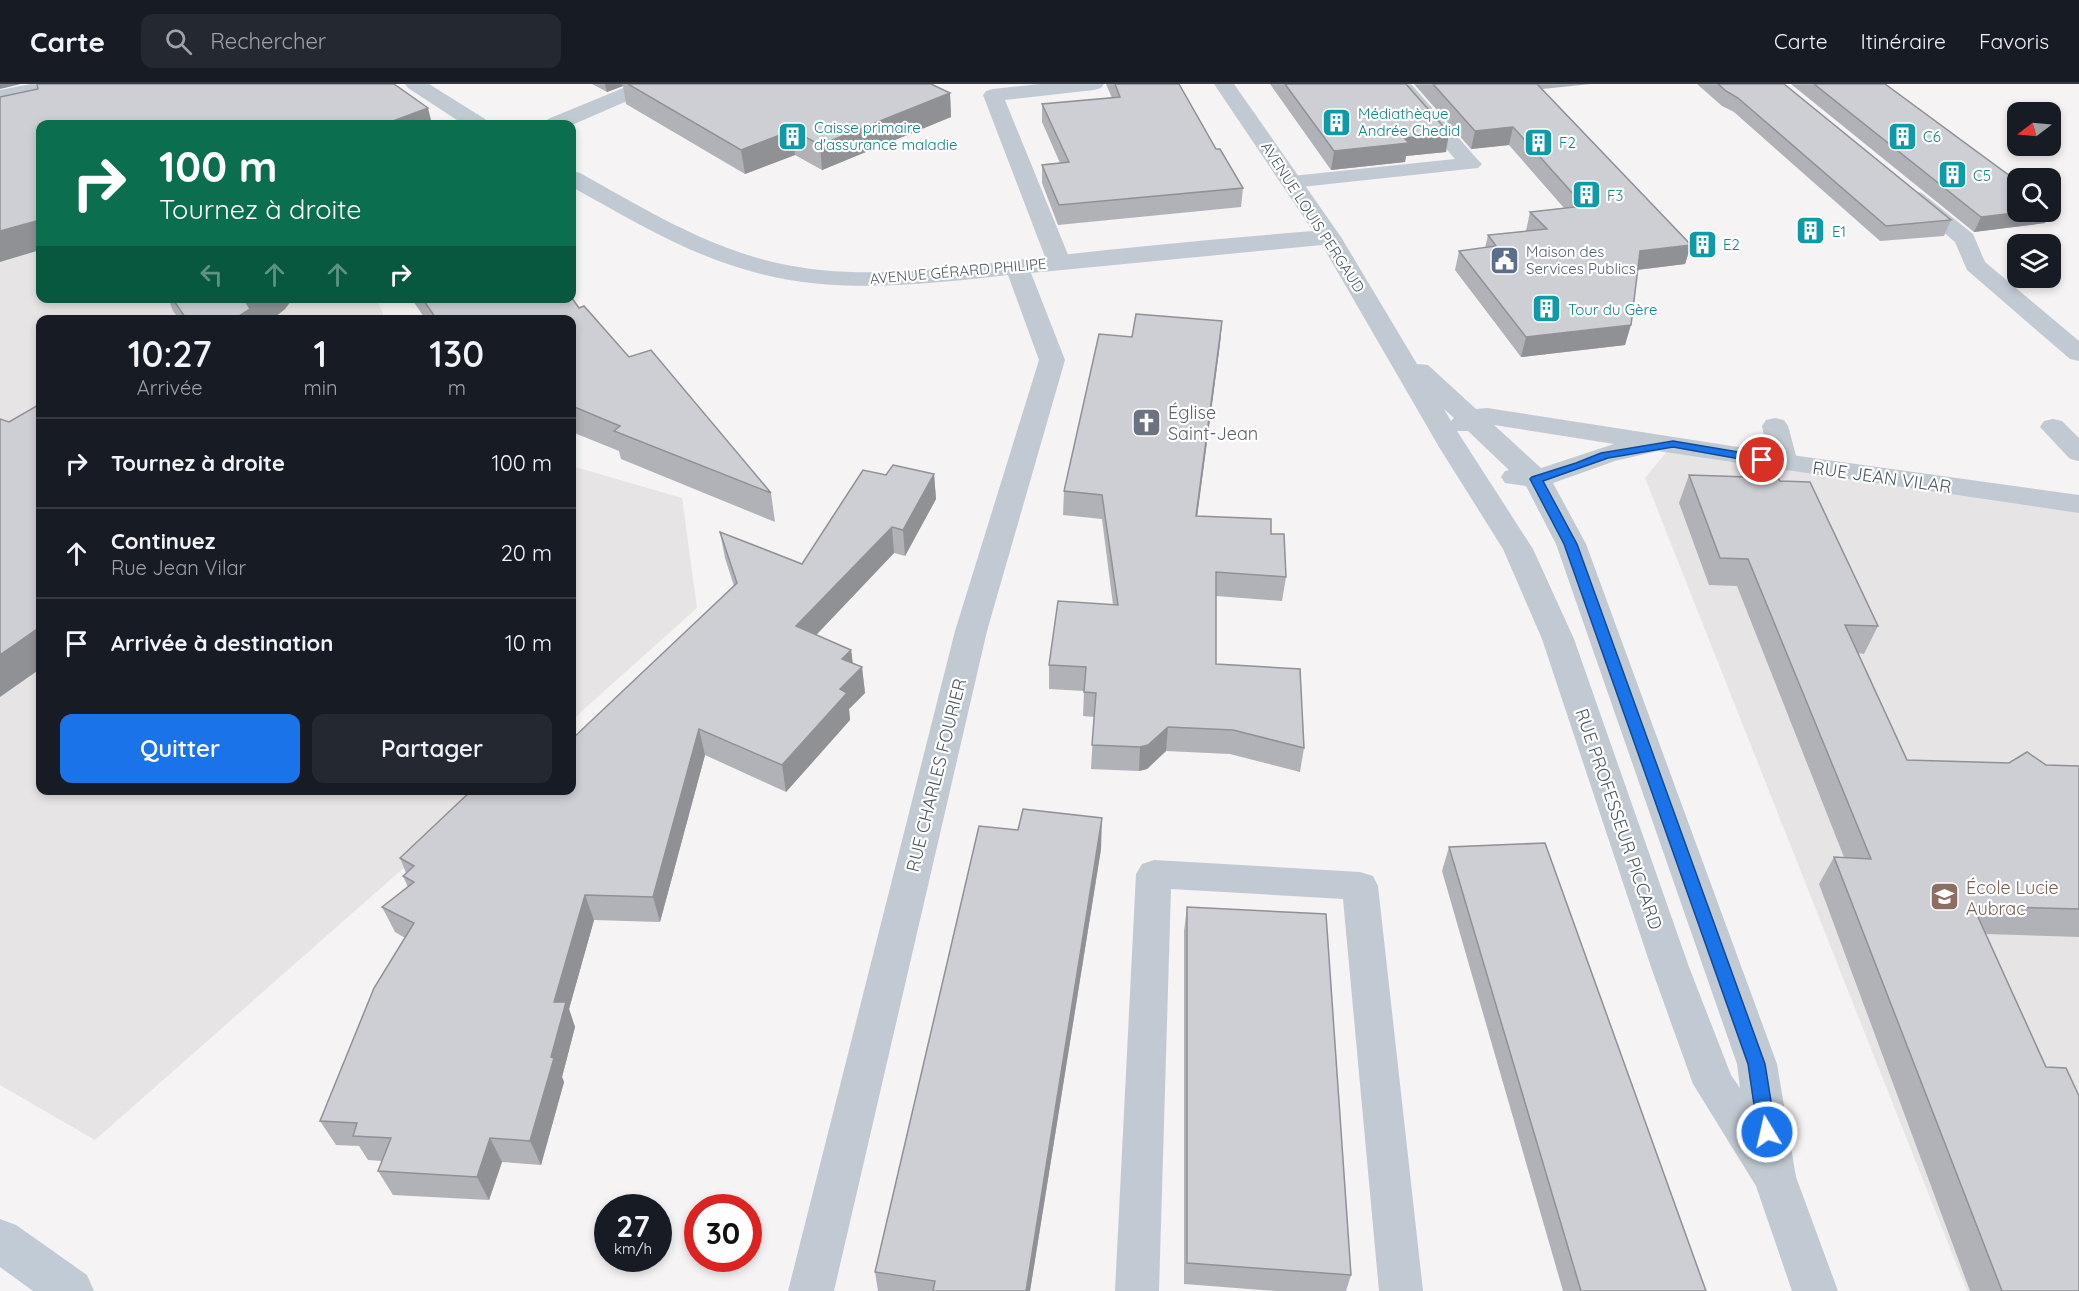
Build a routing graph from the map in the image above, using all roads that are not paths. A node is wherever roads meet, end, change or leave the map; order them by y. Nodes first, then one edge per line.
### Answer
1 (59, 84) edge
2 (415, 84) edge
3 (650, 84) edge
4 (1094, 84) edge
5 (1224, 84) edge
6 (1400, 84) edge
7 (0, 96) edge
8 (471, 120) edge
9 (565, 120) edge
10 (576, 180) edge
11 (1292, 182) junction
12 (1898, 184) edge
13 (1329, 237) junction
14 (1059, 262) junction
15 (1017, 267) junction
16 (1398, 352) junction
17 (2079, 354) edge
18 (1471, 417) junction
19 (1775, 426) dead end
20 (2053, 427) dead end
21 (1673, 444) junction
22 (2079, 453) edge
23 (1458, 454) junction
24 (1784, 463) junction
25 (1536, 479) junction
26 (2079, 504) edge
27 (1774, 1177) junction
28 (0, 1240) edge
29 (71, 1291) edge
30 (811, 1291) edge
31 (1137, 1291) edge
32 (1401, 1291) edge
33 (1815, 1291) edge

1 - 7 lane
2 - 8 street
3 - 9 street
4 - 14 lane
5 - 11 street, AVENUE LOUIS PERGAUD
6 - 11 lane
10 - 15 street, AVENUE GÉRARD PHILIPE
11 - 13 street, AVENUE LOUIS PERGAUD
12 - 17 lane
13 - 14 street, AVENUE GÉRARD PHILIPE
13 - 16 street, AVENUE LOUIS PERGAUD
14 - 15 street, AVENUE GÉRARD PHILIPE
15 - 30 street, RUE CHARLES FOURIER
16 - 18 street, AVENUE LOUIS PERGAUD
16 - 23 street, AVENUE LOUIS PERGAUD
18 - 21 street, RUE JEAN VILAR
18 - 23 street
18 - 25 street, AVENUE LOUIS PERGAUD
19 - 24 lane
20 - 22 lane
21 - 24 street, RUE JEAN VILAR
21 - 25 street
23 - 25 street
23 - 27 street, RUE PROFESSEUR PICCARD
24 - 26 street, RUE JEAN VILAR
25 - 27 street, RUE PROFESSEUR PICCARD
27 - 33 street, RUE PROFESSEUR PICCARD
28 - 29 main road
31 - 32 lane

